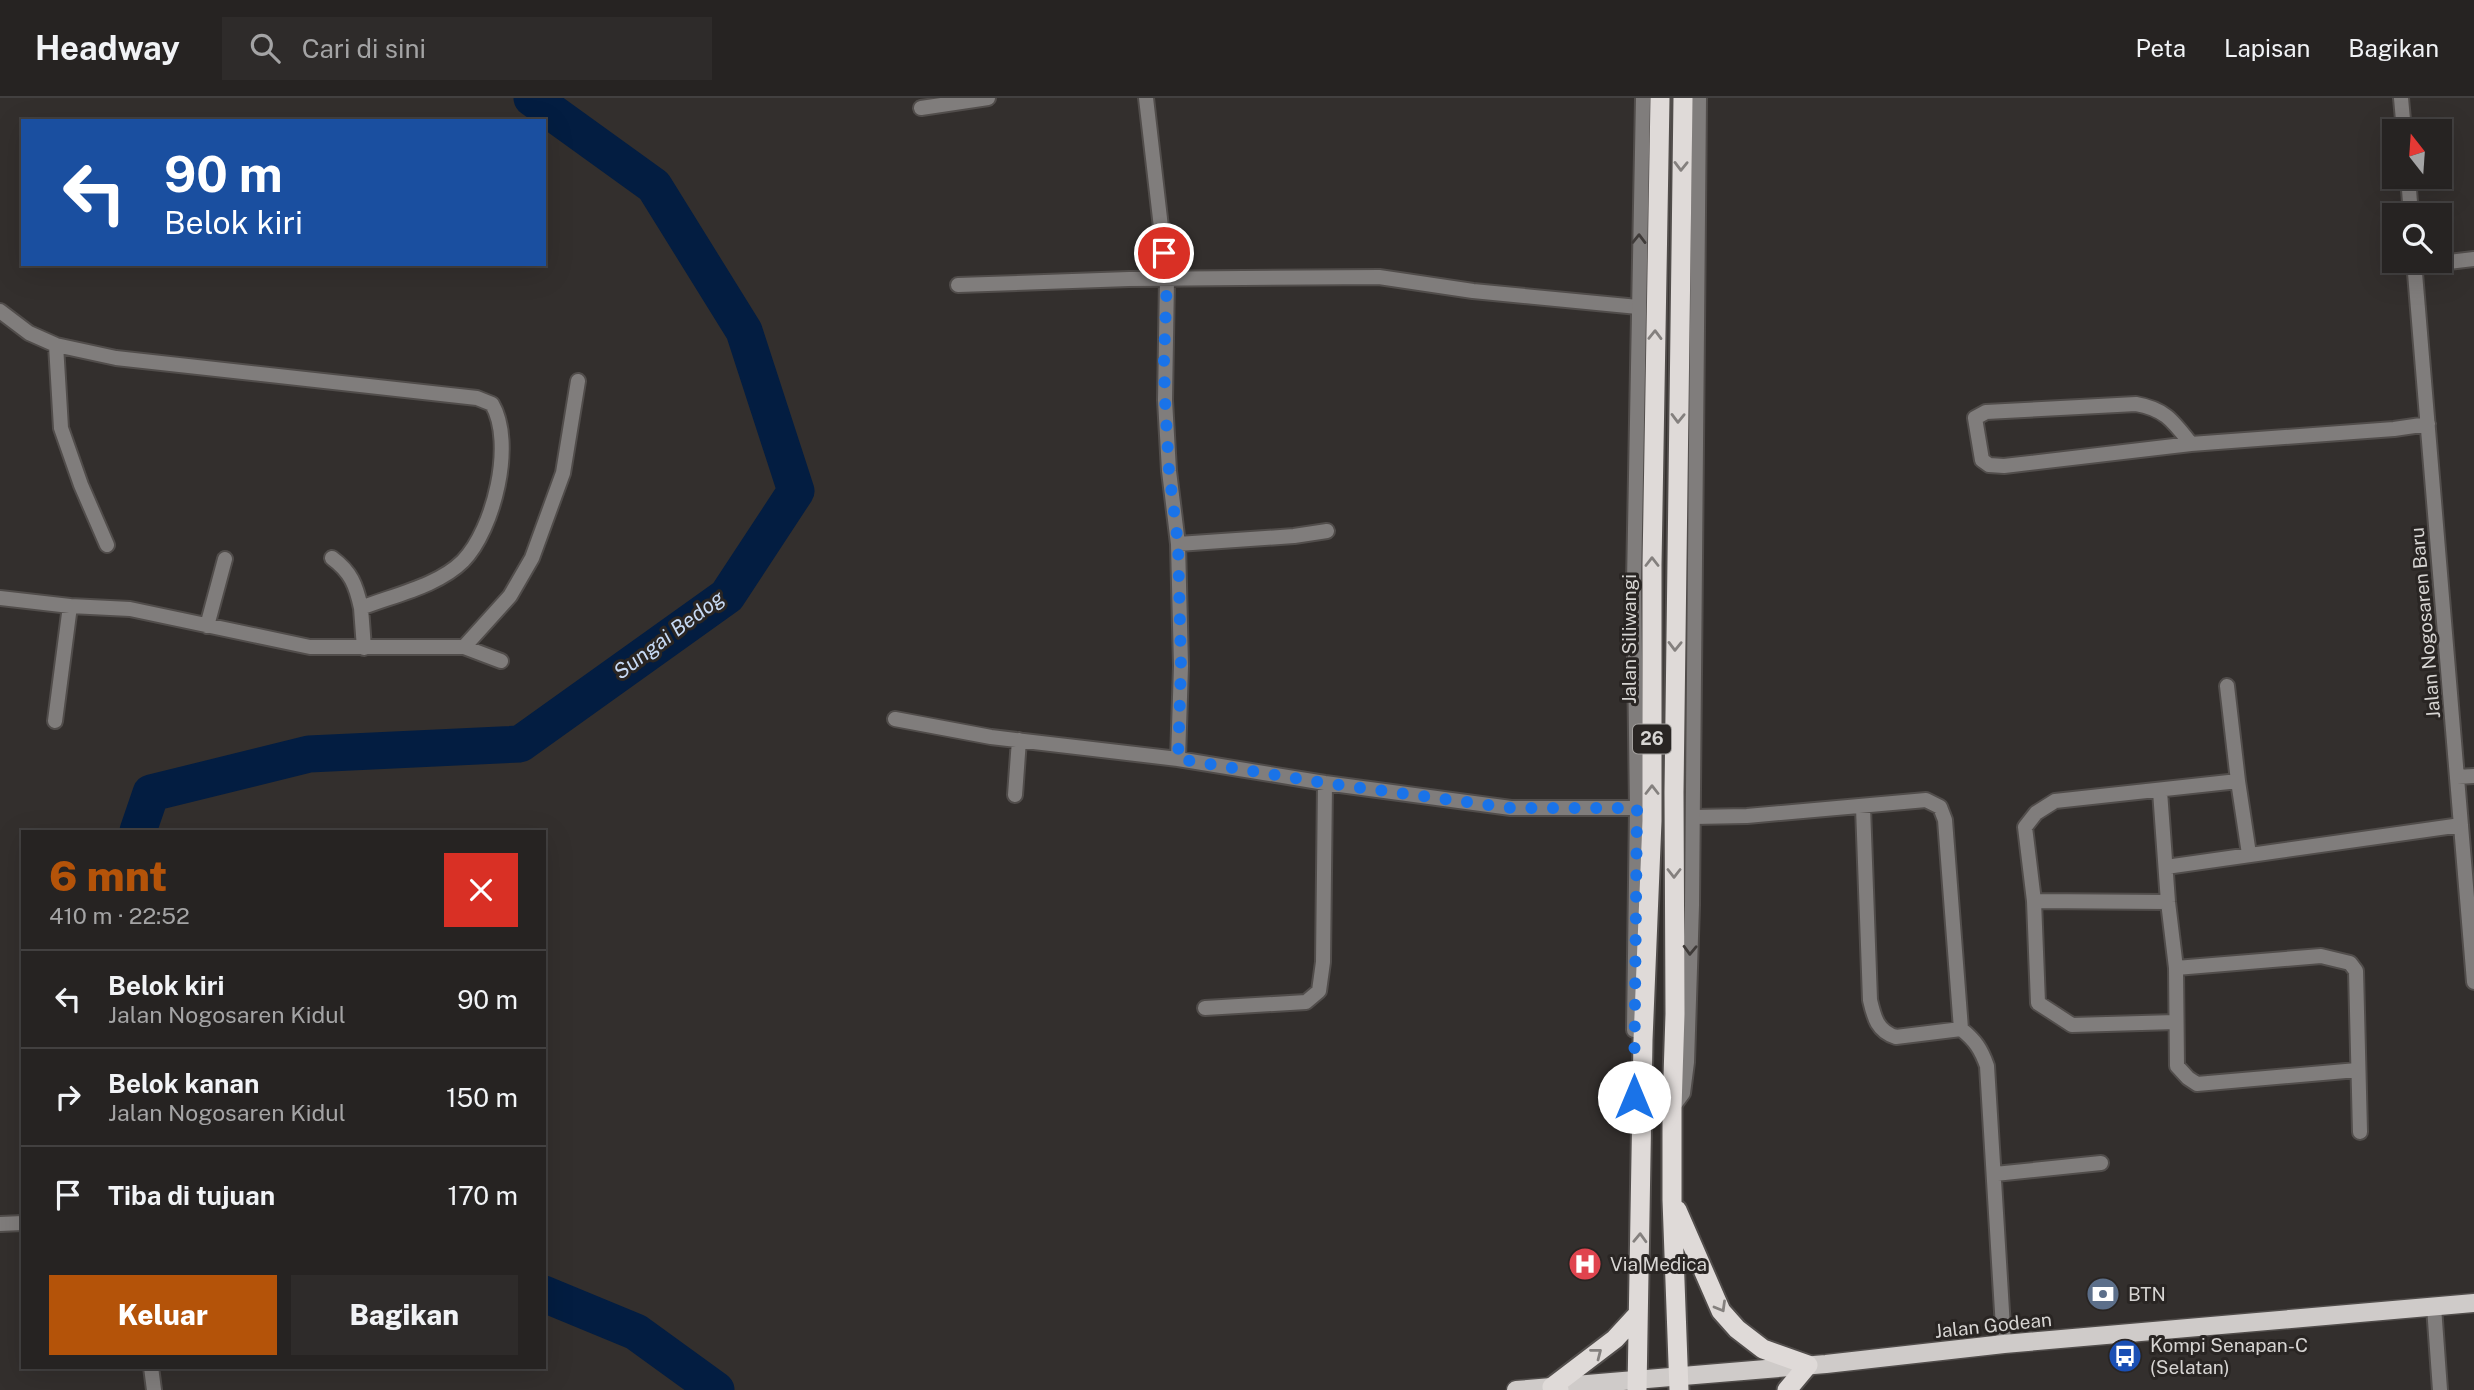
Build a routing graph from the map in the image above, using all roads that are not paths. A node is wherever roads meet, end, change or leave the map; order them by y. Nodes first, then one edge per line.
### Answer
1 (988, 98) edge
2 (1146, 98) edge
3 (1643, 98) edge
4 (1660, 98) edge
5 (1683, 98) edge
6 (1699, 98) edge
7 (2401, 98) edge
8 (921, 108) dead end
9 (2403, 119) edge
10 (2474, 259) edge
11 (2452, 260) edge
12 (2416, 273) edge
13 (1167, 279) junction
14 (958, 285) dead end
15 (1638, 307) junction
16 (0, 311) edge
17 (56, 345) junction
18 (578, 381) dead end
19 (2428, 424) junction
20 (2190, 444) junction
21 (1327, 531) dead end
22 (1178, 544) junction
23 (107, 545) dead end
24 (332, 558) dead end
25 (225, 559) dead end
26 (0, 597) edge
27 (70, 606) junction
28 (361, 608) junction
29 (207, 626) junction
30 (464, 647) junction
31 (363, 648) junction
32 (501, 661) dead end
33 (2227, 686) dead end
34 (895, 719) dead end
35 (55, 721) dead end
36 (1019, 740) junction
37 (1178, 759) junction
38 (2474, 776) edge
39 (2457, 777) junction
40 (2238, 781) junction
41 (1325, 783) junction
42 (2160, 791) junction
43 (1016, 795) dead end
44 (1863, 807) junction
45 (1637, 808) junction
46 (1693, 817) junction
47 (2461, 825) junction
48 (2249, 854) junction
49 (2166, 867) junction
50 (2034, 901) junction
51 (2168, 902) junction
52 (2176, 968) junction
53 (2474, 982) edge
54 (1205, 1008) dead end
55 (2176, 1022) junction
56 (1961, 1029) junction
57 (2357, 1070) junction
58 (1672, 1108) junction
59 (1644, 1113) junction
60 (2360, 1132) dead end
61 (2101, 1163) dead end
62 (1995, 1174) junction
63 (1672, 1200) junction
64 (21, 1223) edge
65 (0, 1224) edge
66 (2474, 1303) edge
67 (2434, 1307) junction
68 (1638, 1314) junction
69 (2004, 1344) junction
70 (1808, 1365) junction
71 (151, 1369) edge
72 (1679, 1383) edge
73 (1637, 1385) edge
74 (1555, 1388) edge
75 (154, 1390) edge
76 (1516, 1390) edge
77 (1787, 1390) edge
78 (2440, 1390) edge

1 - 8 street
2 - 13 street
15 -> 3 street
59 -> 4 highway, Jalan Siliwangi / 26
5 -> 58 highway, 26
6 - 46 street
7 - 9 street
10 - 11 street
12 - 19 street, Jalan Nogosaren Baru
13 - 14 street
13 - 15 street
13 - 22 street
15 - 45 street
16 - 17 street
17 - 23 street
17 - 28 street
18 - 30 street
19 - 20 street
19 - 39 street, Jalan Nogosaren Baru
20 - 20 street
21 - 22 street
22 - 37 street
24 - 28 street
25 - 29 street
26 - 27 street
27 - 29 street
27 - 35 street
28 - 31 street
29 - 31 street
30 - 31 street
30 - 32 street
33 - 40 street
34 - 36 street
36 - 37 street
36 - 43 street
37 - 41 street
38 - 39 street
39 - 47 street, Jalan Nogosaren Baru
40 - 42 street
40 - 48 street
41 - 45 street
41 - 54 street
42 - 49 street
42 - 50 street
44 - 46 street
44 - 56 street
44 - 56 street
45 - 59 street
46 -> 58 street
47 - 48 street
47 - 53 street, Jalan Nogosaren Baru
48 - 49 street
49 - 51 street
50 - 51 street
50 - 55 street
51 - 52 street
52 - 55 street
52 - 57 street
55 - 57 street
56 - 62 street
57 - 60 street
58 - 63 highway, 26
68 -> 59 highway, Jalan Siliwangi / 26
61 - 62 street
62 - 69 street
63 -> 70 highway
63 - 72 highway, 26
64 - 65 street
66 - 67 main road, Jalan Godean
67 - 69 main road, Jalan Godean
67 - 78 street
68 - 73 highway, Jalan Siliwangi / 26
74 -> 68 highway
69 - 70 main road, Jalan Godean
70 - 72 main road, Jalan Godean
70 - 77 highway
71 - 75 street
72 - 73 main road, Jalan Godean
73 - 74 main road, Jalan Godean
74 - 76 main road, Jalan Godean

